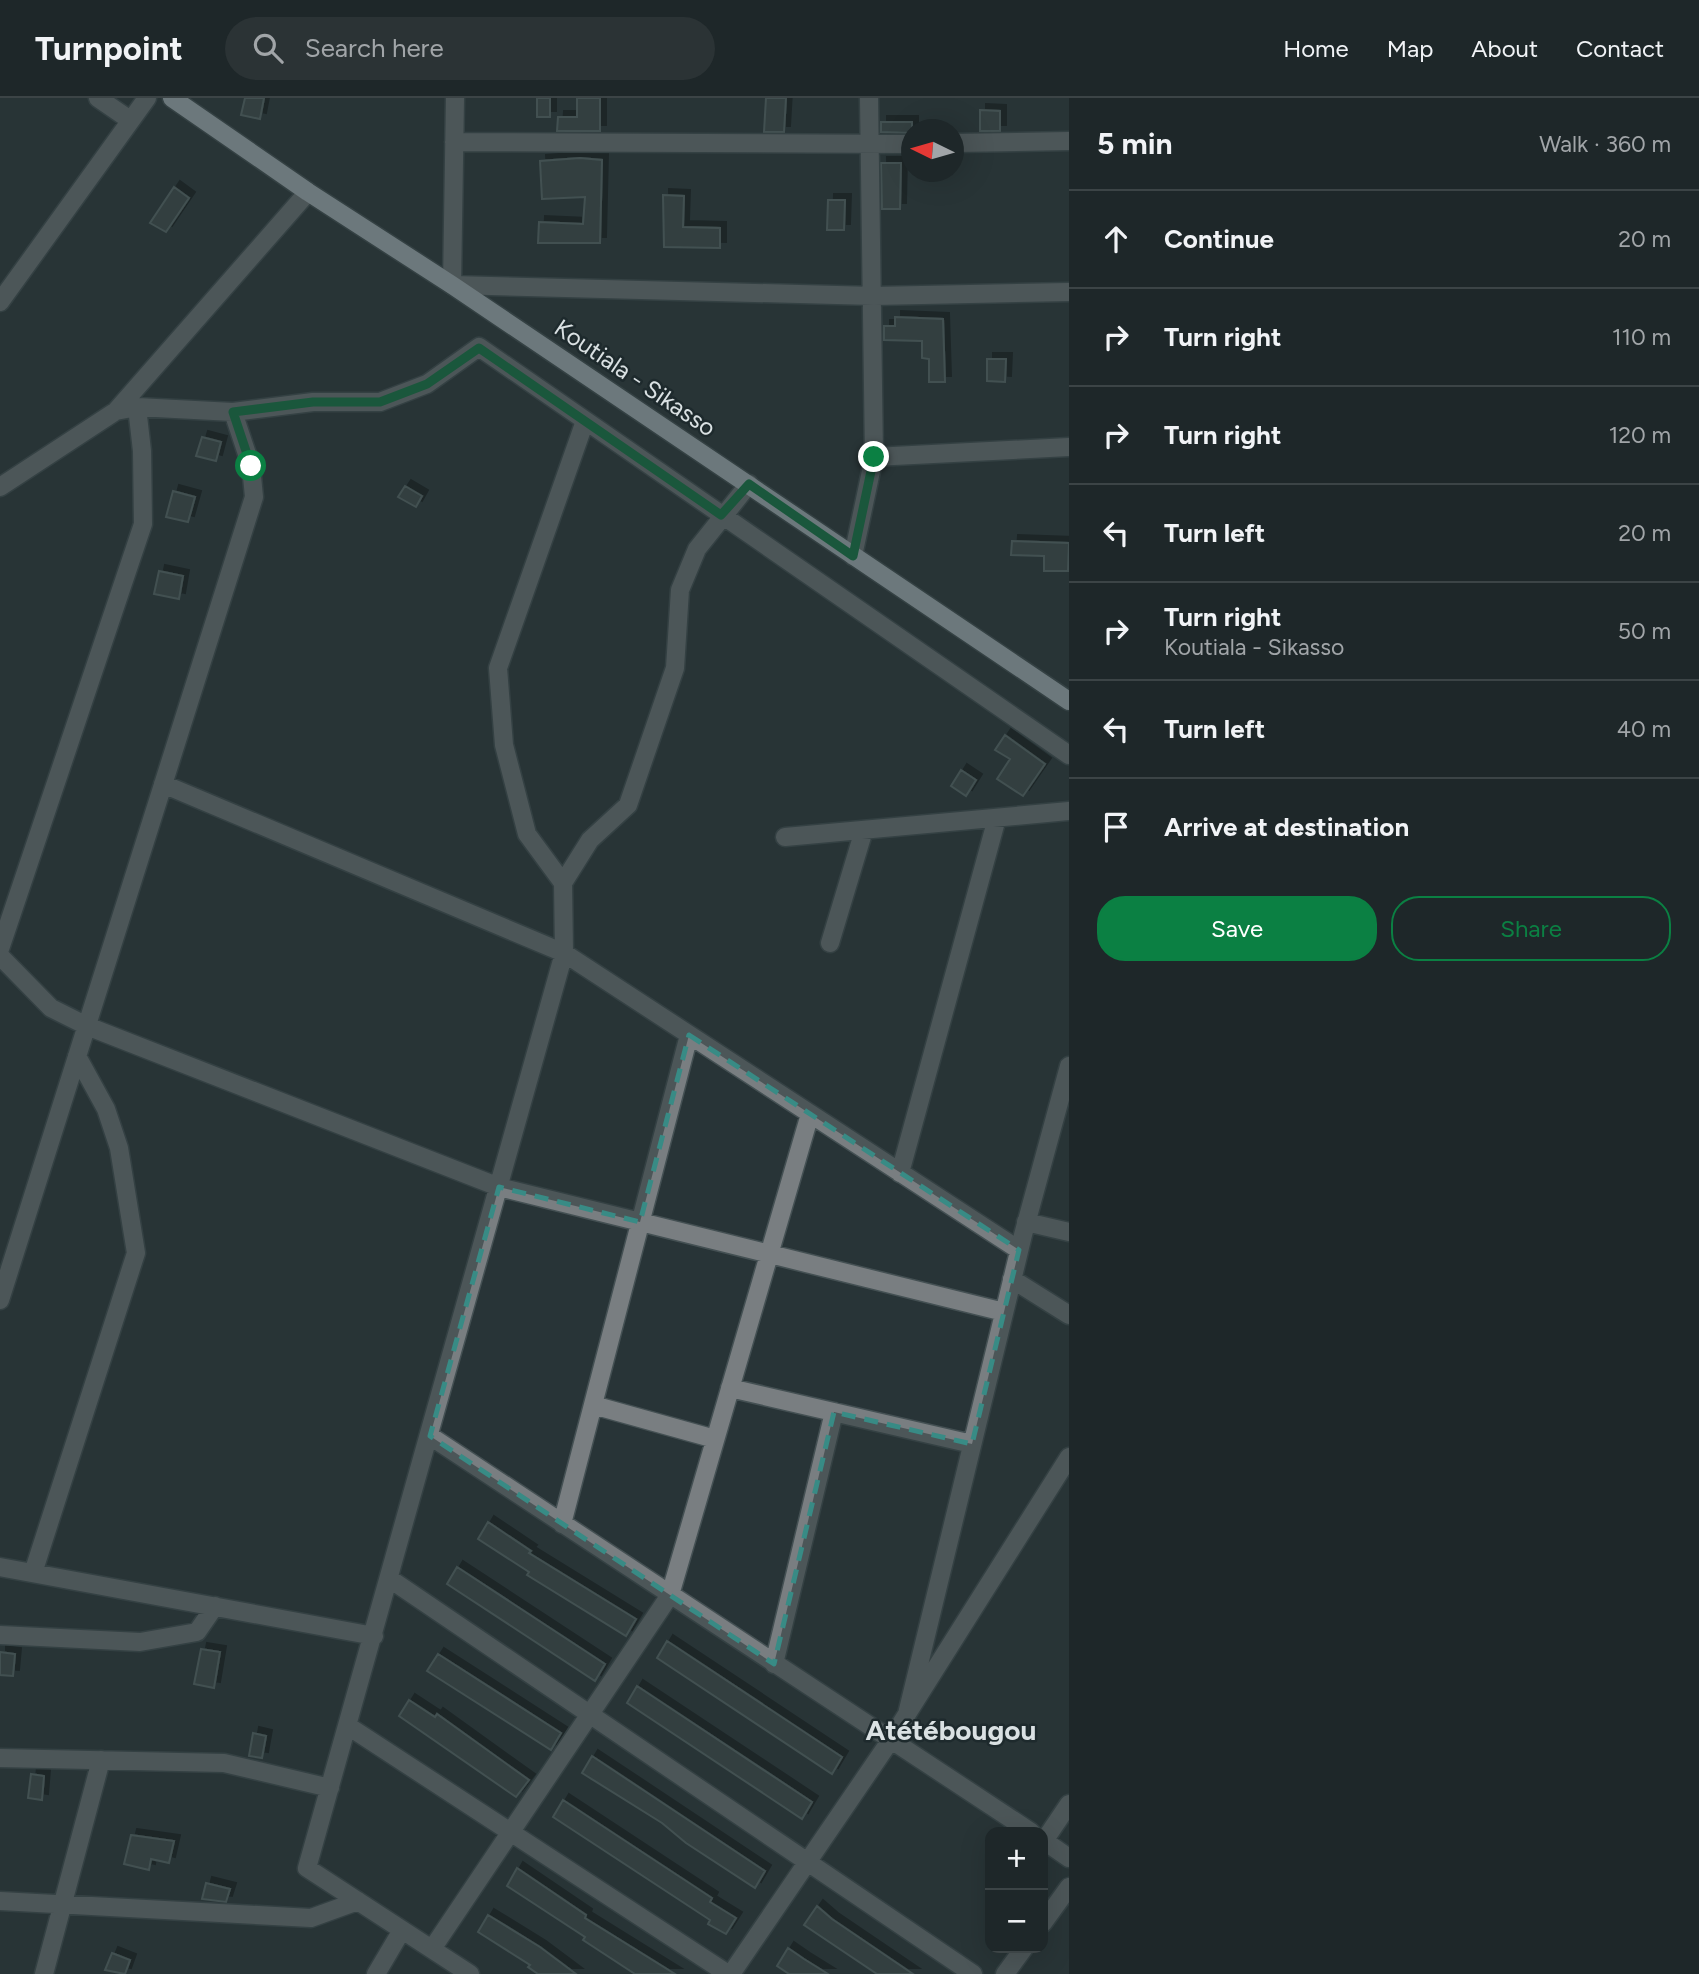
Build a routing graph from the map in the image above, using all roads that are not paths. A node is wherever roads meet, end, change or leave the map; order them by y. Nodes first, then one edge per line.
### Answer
1 (98, 98) edge
2 (146, 98) edge
3 (172, 98) edge
4 (455, 98) edge
5 (869, 98) edge
6 (130, 120) junction
7 (1069, 141) edge
8 (454, 142) junction
9 (964, 143) edge
10 (901, 144) edge
11 (870, 145) junction
12 (308, 192) junction
13 (452, 285) junction
14 (1069, 292) edge
15 (874, 296) junction
16 (0, 302) edge
17 (137, 407) junction
18 (116, 411) junction
19 (233, 412) junction
20 (585, 421) junction
21 (1069, 447) edge
22 (874, 457) junction
23 (749, 484) junction
24 (0, 487) edge
25 (721, 515) junction
26 (853, 556) junction
27 (1069, 701) edge
28 (1069, 755) edge
29 (163, 785) junction
30 (1069, 811) edge
31 (997, 818) junction
32 (864, 830) junction
33 (785, 837) dead end
34 (563, 883) junction
35 (830, 943) dead end
36 (0, 949) edge
37 (564, 953) junction
38 (0, 956) edge
39 (87, 1026) junction
40 (690, 1035) junction
41 (77, 1056) junction
42 (1069, 1066) edge
43 (810, 1114) junction
44 (900, 1173) junction
45 (499, 1187) junction
46 (640, 1222) junction
47 (1027, 1222) junction
48 (1069, 1232) edge
49 (1019, 1250) junction
50 (769, 1254) junction
51 (1012, 1279) junction
52 (0, 1300) edge
53 (1004, 1312) junction
54 (1069, 1315) edge
55 (730, 1388) junction
56 (593, 1405) junction
57 (834, 1412) junction
58 (430, 1436) junction
59 (715, 1439) junction
60 (972, 1444) junction
61 (1069, 1457) edge
62 (562, 1524) junction
63 (0, 1567) edge
64 (33, 1573) junction
65 (390, 1579) junction
66 (670, 1595) junction
67 (215, 1606) junction
68 (0, 1635) edge
69 (374, 1636) junction
70 (774, 1664) junction
71 (589, 1714) junction
72 (907, 1714) junction
73 (348, 1726) junction
74 (891, 1741) junction
75 (0, 1758) edge
76 (101, 1760) junction
77 (330, 1788) junction
78 (1069, 1804) edge
79 (1022, 1827) edge
80 (1048, 1828) edge
81 (510, 1832) junction
82 (1048, 1844) edge
83 (1069, 1858) edge
84 (807, 1862) junction
85 (1069, 1887) edge
86 (0, 1901) edge
87 (358, 1901) junction
88 (63, 1905) junction
89 (1048, 1916) edge
90 (402, 1930) junction
91 (432, 1949) junction
92 (1020, 1953) edge
93 (44, 1974) edge
94 (376, 1974) edge
95 (470, 1974) edge
96 (729, 1974) edge
97 (972, 1974) edge
98 (1005, 1974) edge

1 - 6 street
2 - 6 street
3 - 12 main road, Koutiala - Sikasso
4 - 8 street
5 - 11 street
6 - 16 street
7 - 9 street
8 - 11 street
8 - 13 street
10 - 11 street
11 - 15 street
12 - 13 main road, Koutiala - Sikasso
12 - 18 street
13 - 15 street
13 - 23 main road, Koutiala - Sikasso
14 - 15 street
15 - 22 street
17 - 18 street
17 - 19 street
17 - 36 street
18 - 24 street
19 - 20 street
19 - 29 street
20 - 25 street
20 - 34 street
21 - 22 street
22 - 26 street
23 - 25 street
23 - 26 main road, Koutiala - Sikasso
25 - 28 street
25 - 34 street
26 - 27 main road, Koutiala - Sikasso
29 - 37 street
29 - 39 street
30 - 31 street
31 - 32 street
31 - 44 street
32 - 33 street
32 - 35 street
34 - 37 street
37 - 40 street
37 - 45 street
38 - 39 street
39 - 41 street
39 - 45 street
40 - 43 street
40 - 46 street
41 - 52 street
41 - 64 street
42 - 47 street
43 - 44 street
43 - 50 street
44 - 49 street
45 - 46 street
45 - 58 street
46 - 50 street
46 - 56 street
47 - 48 street
47 - 49 street
49 - 51 street
50 - 53 street
50 - 55 street
51 - 53 street
51 - 54 street
53 - 60 street
55 - 57 street
55 - 59 street
56 - 59 street
56 - 62 street
57 - 60 street
57 - 70 street
58 - 62 street
58 - 65 street
59 - 66 street
60 - 72 street
61 - 72 street
62 - 66 street
63 - 64 street
64 - 67 street
65 - 69 street
65 - 71 street
66 - 70 street
66 - 71 street
67 - 68 street
67 - 69 street
69 - 73 street
70 - 74 street
71 - 81 street
71 - 84 street
72 - 74 street
73 - 77 street
73 - 81 street
74 - 79 street
74 - 84 street
75 - 76 street
76 - 77 street
76 - 88 street
77 - 87 street
78 - 80 street
81 - 91 street
81 - 96 street
82 - 83 street
84 - 96 street
84 - 97 street
85 - 89 street
86 - 88 street
87 - 88 street
87 - 90 street
88 - 93 street
90 - 91 street
90 - 94 street
91 - 95 street
92 - 98 street

